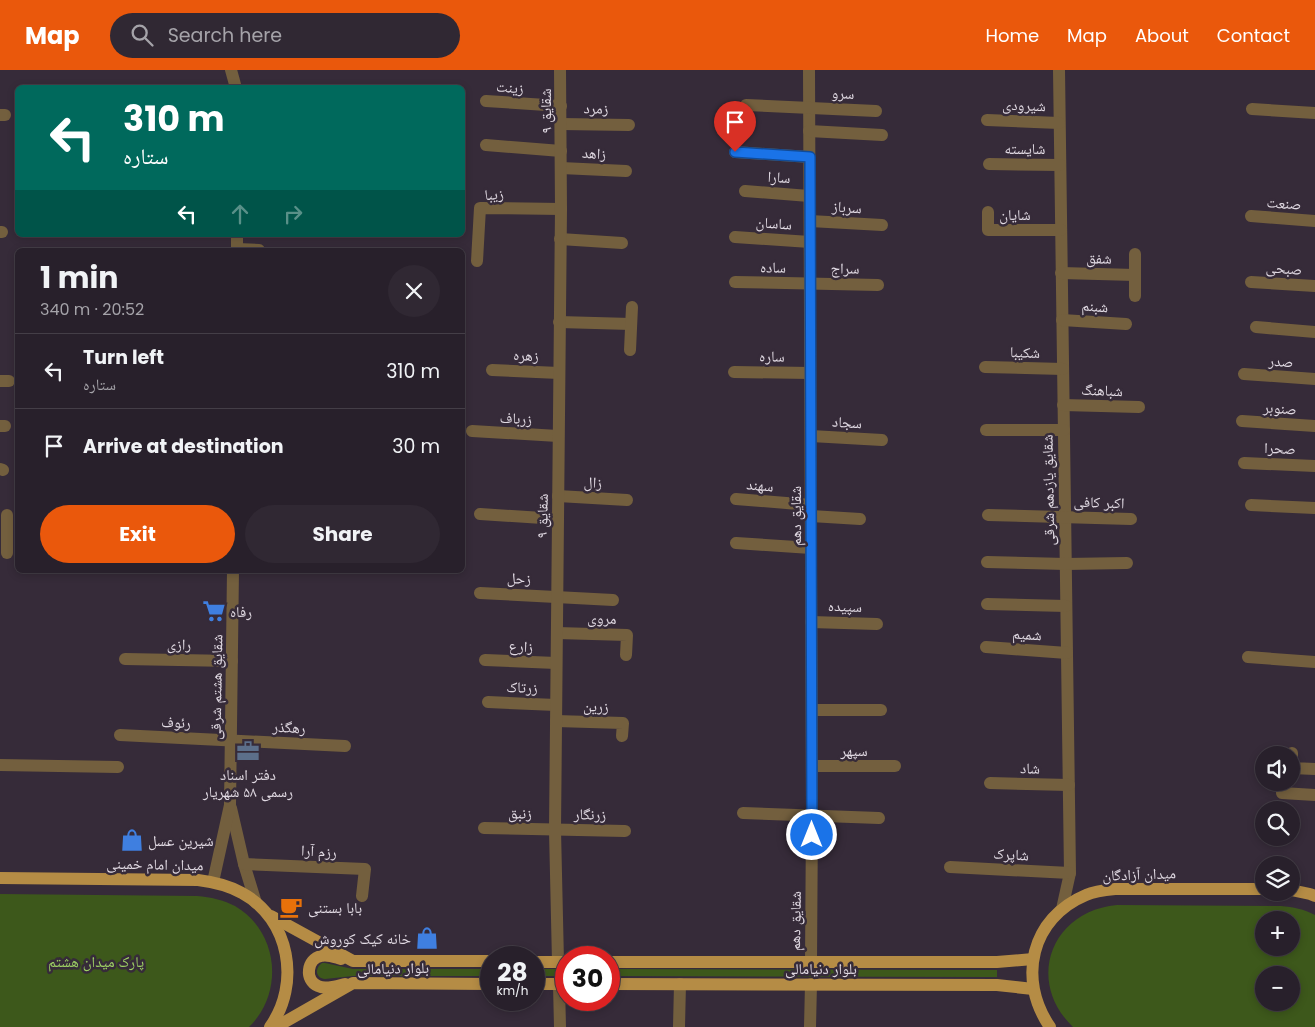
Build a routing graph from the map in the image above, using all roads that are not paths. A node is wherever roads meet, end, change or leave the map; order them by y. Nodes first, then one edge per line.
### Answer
1 (231, 70) edge
2 (240, 70) edge
3 (560, 70) edge
4 (809, 70) edge
5 (1059, 70) edge
6 (235, 85) edge
7 (240, 85) edge
8 (486, 101) dead end
9 (746, 105) dead end
10 (561, 106) junction
11 (809, 108) junction
12 (1252, 109) dead end
13 (876, 111) dead end
14 (1315, 113) edge
15 (987, 120) dead end
16 (1060, 123) junction
17 (561, 124) junction
18 (629, 125) dead end
19 (809, 131) junction
20 (882, 135) dead end
21 (486, 145) dead end
22 (561, 150) junction
23 (735, 152) dead end
24 (810, 157) junction
25 (989, 164) dead end
26 (1060, 164) junction
27 (561, 168) junction
28 (626, 171) dead end
29 (745, 191) dead end
30 (810, 196) junction
31 (561, 210) junction
32 (988, 212) dead end
33 (1251, 216) dead end
34 (810, 221) junction
35 (1315, 221) edge
36 (882, 226) dead end
37 (1061, 230) junction
38 (735, 237) dead end
39 (560, 239) junction
40 (810, 242) junction
41 (622, 243) dead end
42 (1135, 254) dead end
43 (477, 261) dead end
44 (1062, 274) junction
45 (1135, 275) junction
46 (735, 282) dead end
47 (1251, 282) dead end
48 (810, 284) junction
49 (878, 285) dead end
50 (1315, 286) edge
51 (1135, 296) dead end
52 (632, 307) dead end
53 (1062, 320) junction
54 (559, 322) junction
55 (631, 324) junction
56 (1126, 324) dead end
57 (1256, 327) dead end
58 (1315, 332) edge
59 (630, 350) dead end
60 (985, 367) dead end
61 (1063, 369) junction
62 (492, 370) dead end
63 (734, 372) dead end
64 (559, 373) junction
65 (810, 373) junction
66 (1244, 374) dead end
67 (1315, 379) edge
68 (1063, 405) junction
69 (1140, 407) dead end
70 (1242, 421) dead end
71 (1315, 426) edge
72 (986, 430) dead end
73 (1064, 430) junction
74 (472, 431) dead end
75 (558, 436) junction
76 (811, 436) junction
77 (882, 440) dead end
78 (1244, 463) dead end
79 (1315, 466) edge
80 (558, 496) junction
81 (627, 500) dead end
82 (736, 500) dead end
83 (1252, 505) dead end
84 (1315, 508) edge
85 (811, 510) junction
86 (480, 514) dead end
87 (7, 515) dead end
88 (988, 515) dead end
89 (1065, 517) junction
90 (558, 519) junction
91 (860, 519) dead end
92 (1131, 519) dead end
93 (3, 535) edge
94 (736, 544) dead end
95 (811, 548) junction
96 (7, 553) dead end
97 (987, 562) dead end
98 (1127, 563) dead end
99 (1066, 564) junction
100 (234, 573) edge
101 (480, 593) dead end
102 (557, 596) junction
103 (613, 600) dead end
104 (987, 604) dead end
105 (1066, 606) junction
106 (812, 622) junction
107 (877, 624) dead end
108 (557, 633) junction
109 (986, 648) dead end
110 (1067, 652) junction
111 (626, 655) dead end
112 (1248, 657) dead end
113 (125, 659) dead end
114 (485, 660) dead end
115 (232, 661) junction
116 (1315, 662) edge
117 (556, 663) junction
118 (488, 702) dead end
119 (556, 705) junction
120 (812, 710) junction
121 (882, 710) dead end
122 (556, 721) junction
123 (120, 735) dead end
124 (622, 736) dead end
125 (231, 740) junction
126 (345, 746) dead end
127 (0, 765) edge
128 (812, 766) junction
129 (895, 766) dead end
130 (118, 767) dead end
131 (1300, 768) edge
132 (1315, 769) edge
133 (990, 783) dead end
134 (1069, 785) junction
135 (1282, 793) dead end
136 (1315, 795) edge
137 (230, 805) junction
138 (743, 813) dead end
139 (812, 816) junction
140 (879, 818) dead end
141 (484, 828) dead end
142 (555, 830) junction
143 (625, 831) dead end
144 (244, 864) junction
145 (950, 867) dead end
146 (1070, 873) junction
147 (0, 878) edge
148 (213, 882) junction
149 (1255, 889) edge
150 (1300, 892) edge
151 (362, 896) dead end
152 (1315, 896) edge
153 (256, 902) junction
154 (1062, 909) junction
155 (268, 914) junction
156 (561, 946) edge
157 (1033, 959) junction
158 (353, 961) junction
159 (480, 962) edge
160 (620, 962) edge
161 (811, 962) junction
162 (353, 983) junction
163 (480, 984) edge
164 (620, 984) edge
165 (680, 984) junction
166 (811, 984) junction
167 (1033, 989) junction
168 (561, 1011) edge
169 (270, 1027) edge
170 (276, 1027) edge
171 (560, 1027) edge
172 (679, 1027) edge
173 (810, 1027) edge
174 (1050, 1027) edge

1 - 6 street
2 - 7 street
3 - 10 street, شقایق ۹
4 - 11 street, شقایق دهم
5 - 16 street, شقایق یازدهم شرقی
8 - 10 street, زینت
9 - 11 street, سرو
10 - 17 street, شقایق ۹
11 - 13 street, سرو
11 - 19 street, شقایق دهم
12 - 14 street
15 - 16 street, شیرودی
16 - 26 street, شقایق یازدهم شرقی
17 - 18 street, زمرد
17 - 22 street, شقایق ۹
19 - 20 street
19 - 24 street, شقایق دهم
21 - 22 street
22 - 27 street, شقایق ۹
23 - 24 street
24 - 30 street, شقایق دهم
25 - 26 street, شایسته
26 - 37 street, شقایق یازدهم شرقی
27 - 28 street, زاهد
27 - 31 street, شقایق ۹
29 - 30 street, سارا
30 - 34 street, شقایق دهم
31 - 39 street, شقایق ۹
31 - 43 street, زیبا
32 - 37 street, شایان
33 - 35 street, صنعت
34 - 36 street, سرباز
34 - 40 street, شقایق دهم
37 - 44 street, شقایق یازدهم شرقی
38 - 40 street, ساسان
39 - 41 street
39 - 54 street, شقایق ۹
40 - 48 street, شقایق دهم
42 - 45 street
44 - 45 street, شفق
44 - 53 street, شقایق یازدهم شرقی
45 - 51 street
46 - 48 street, ساده
47 - 50 street, صبحی
48 - 49 street, سراج
48 - 65 street, شقایق دهم
52 - 55 street
53 - 56 street, شبنم
53 - 61 street, شقایق یازدهم شرقی
54 - 55 street
54 - 64 street, شقایق ۹
55 - 59 street
57 - 58 street
60 - 61 street, شکیبا
61 - 68 street, شقایق یازدهم شرقی
62 - 64 street, زهره
63 - 65 street, ساره
64 - 75 street, شقایق ۹
65 - 76 street, شقایق دهم
66 - 67 street, صدر
68 - 69 street, شباهنگ
68 - 73 street, شقایق یازدهم شرقی
70 - 71 street, صنوبر
72 - 73 street
73 - 89 street, شقایق یازدهم شرقی
74 - 75 street, زرباف
75 - 80 street, شقایق ۹
76 - 77 street, سجاد
76 - 85 street, شقایق دهم
78 - 79 street, صحرا
80 - 81 street, زال
80 - 90 street, شقایق ۹
82 - 85 street, سهند
83 - 84 street
85 - 91 street, سهند
85 - 95 street, شقایق دهم
86 - 90 street
87 - 93 street
88 - 89 street, اکبر کافی
89 - 92 street, اکبر کافی
89 - 99 street, شقایق یازدهم شرقی
90 - 102 street, شقایق ۹
93 - 96 street
94 - 95 street
95 - 106 street, شقایق دهم
97 - 99 street
98 - 99 street
99 - 105 street, شقایق یازدهم شرقی
100 - 115 street, شقایق هشتم شرقی
101 - 102 street, زحل
102 - 103 street, زحل
102 - 108 street, شقایق ۹
104 - 105 street
105 - 110 street, شقایق یازدهم شرقی
106 - 107 street, سپیده
106 - 120 street, شقایق دهم
108 - 111 street, مروی
108 - 117 street, شقایق ۹
109 - 110 street, شمیم
110 - 134 street, شقایق یازدهم شرقی
112 - 116 street
113 - 115 street, رازی
114 - 117 street, زارع
115 - 125 street, شقایق هشتم شرقی
117 - 119 street, شقایق ۹
118 - 119 street, زرتاک
119 - 122 street, شقایق ۹
120 - 121 street
120 - 128 street, شقایق دهم
122 - 124 street, زرین
122 - 142 street, شقایق ۹
123 - 125 street, رئوف
125 - 126 street, رهگذر
125 - 137 street, شقایق هشتم شرقی
127 - 130 street
128 - 129 street, سپهر
128 - 139 street, شقایق دهم
131 - 132 street
133 - 134 street, شاد
134 - 146 street, شقایق یازدهم شرقی
135 - 136 street
137 - 144 street, شقایق هشتم شرقی
137 - 148 street, شقایق هشتم شرقی
138 - 139 street
139 - 140 street
139 - 161 street, شقایق دهم
141 - 142 street, زنبق
142 - 143 street, زرنگار
142 - 156 street, شقایق ۹
144 - 151 street, رزم آرا
144 - 153 street, شقایق هشتم شرقی
145 - 146 street, شاپرک
146 - 154 street, شقایق یازدهم شرقی
147 - 148 main road, میدان امام خمینی
148 - 153 main road, میدان امام خمینی
149 - 154 main road, میدان آزادگان
150 - 152 main road
153 - 155 main road, میدان امام خمینی
154 - 157 main road, میدان آزادگان
155 - 158 main road, بلوار دنیامالی
155 - 169 main road, میدان امام خمینی
157 - 161 main road, بلوار دنیامالی
157 - 167 main road, میدان آزادگان
158 - 159 main road, بلوار دنیامالی
158 - 162 main road
160 - 161 main road, بلوار دنیامالی
162 - 163 main road, بلوار دنیامالی
162 - 170 main road, بلوار دنیامالی
164 - 165 main road, بلوار دنیامالی
165 - 166 main road, بلوار دنیامالی
165 - 172 street
166 - 167 main road, بلوار دنیامالی
166 - 173 street
167 - 174 main road, میدان آزادگان
168 - 171 street

